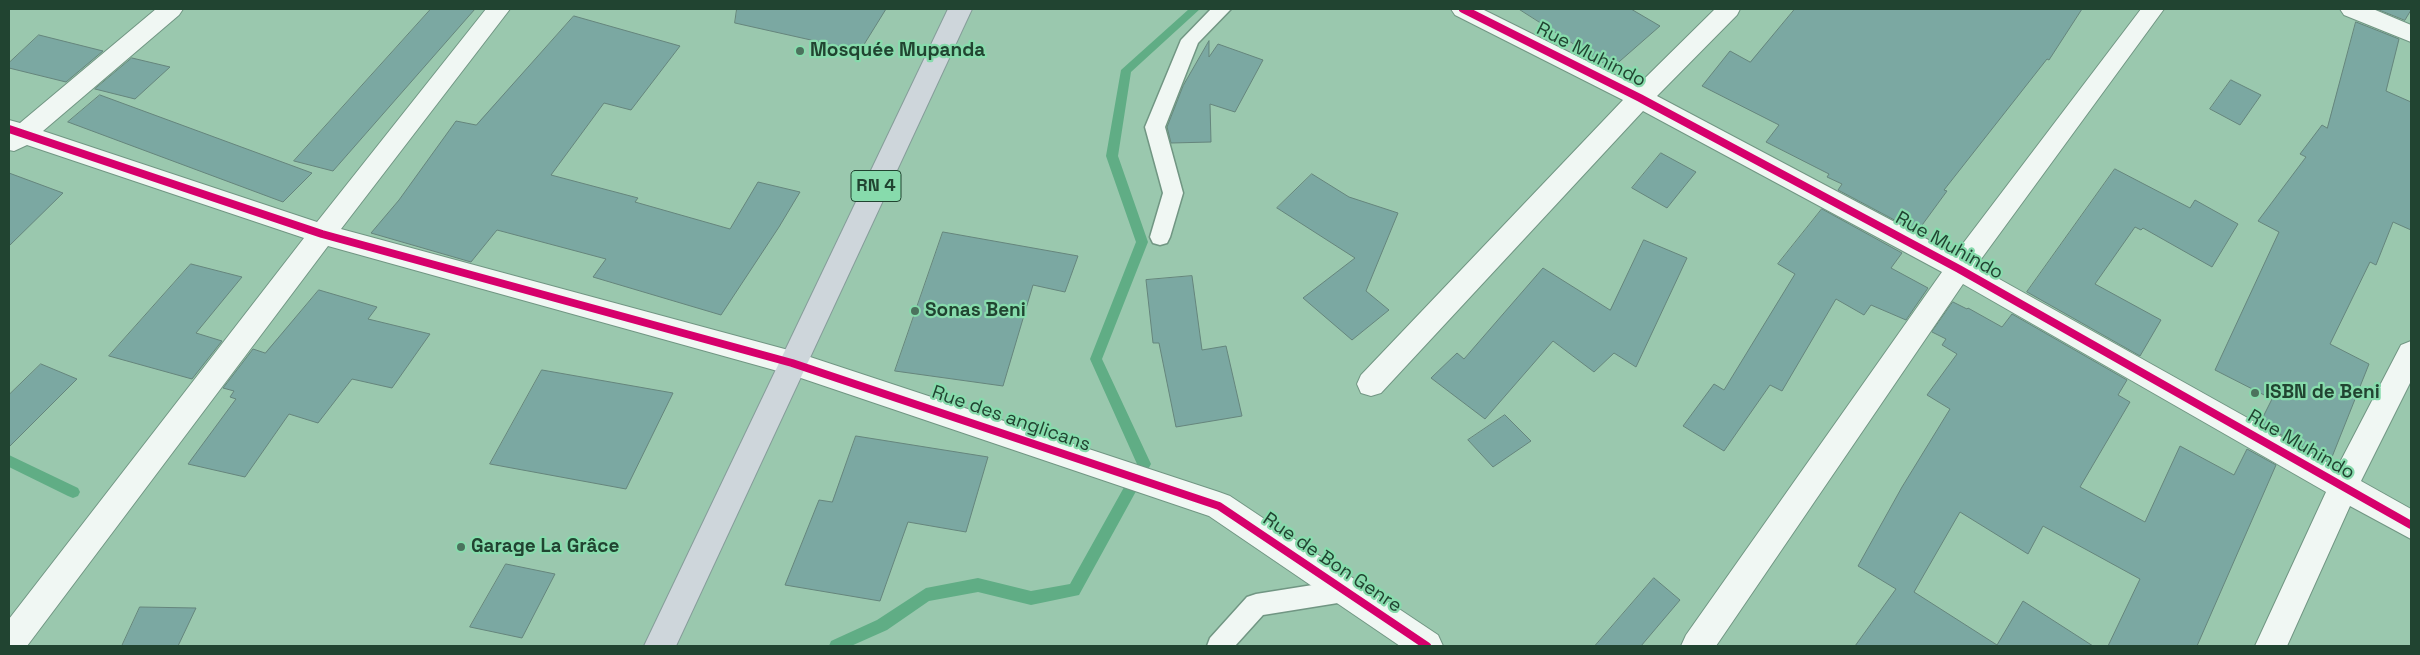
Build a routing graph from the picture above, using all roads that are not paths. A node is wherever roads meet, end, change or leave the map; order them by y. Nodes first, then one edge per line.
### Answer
1 (171, 9) edge
2 (499, 9) edge
3 (960, 9) edge
4 (1222, 9) edge
5 (1463, 9) edge
6 (1729, 9) edge
7 (2153, 9) edge
8 (2352, 9) edge
9 (2411, 34) edge
10 (1640, 98) junction
11 (14, 136) edge
12 (322, 234) junction
13 (1160, 237) dead end
14 (1959, 269) junction
15 (2411, 353) edge
16 (792, 363) junction
17 (1372, 384) dead end
18 (2343, 487) junction
19 (1219, 506) joint
20 (2411, 525) edge
21 (1344, 591) junction
22 (9, 644) edge
23 (660, 646) edge
24 (1219, 646) edge
25 (1427, 646) edge
26 (1696, 646) edge
27 (2271, 646) edge

1 - 11 street
2 - 12 street
3 - 16 highway, RN 4
4 - 13 lane
5 - 10 street, Rue Muhindo
6 - 10 street
7 - 14 street
8 - 9 street
10 - 14 street, Rue Muhindo
10 - 17 street
11 - 12 street, Rue des anglicans
12 - 16 street, Rue des anglicans
12 - 22 street
14 - 18 street, Rue Muhindo
14 - 26 street
15 - 18 street
16 - 19 street, Rue des anglicans
16 - 23 highway, RN 4
18 - 20 street, Rue Muhindo
18 - 27 street
19 - 21 street, Rue de Bon Genre
21 - 24 lane
21 - 25 street, Rue de Bon Genre

